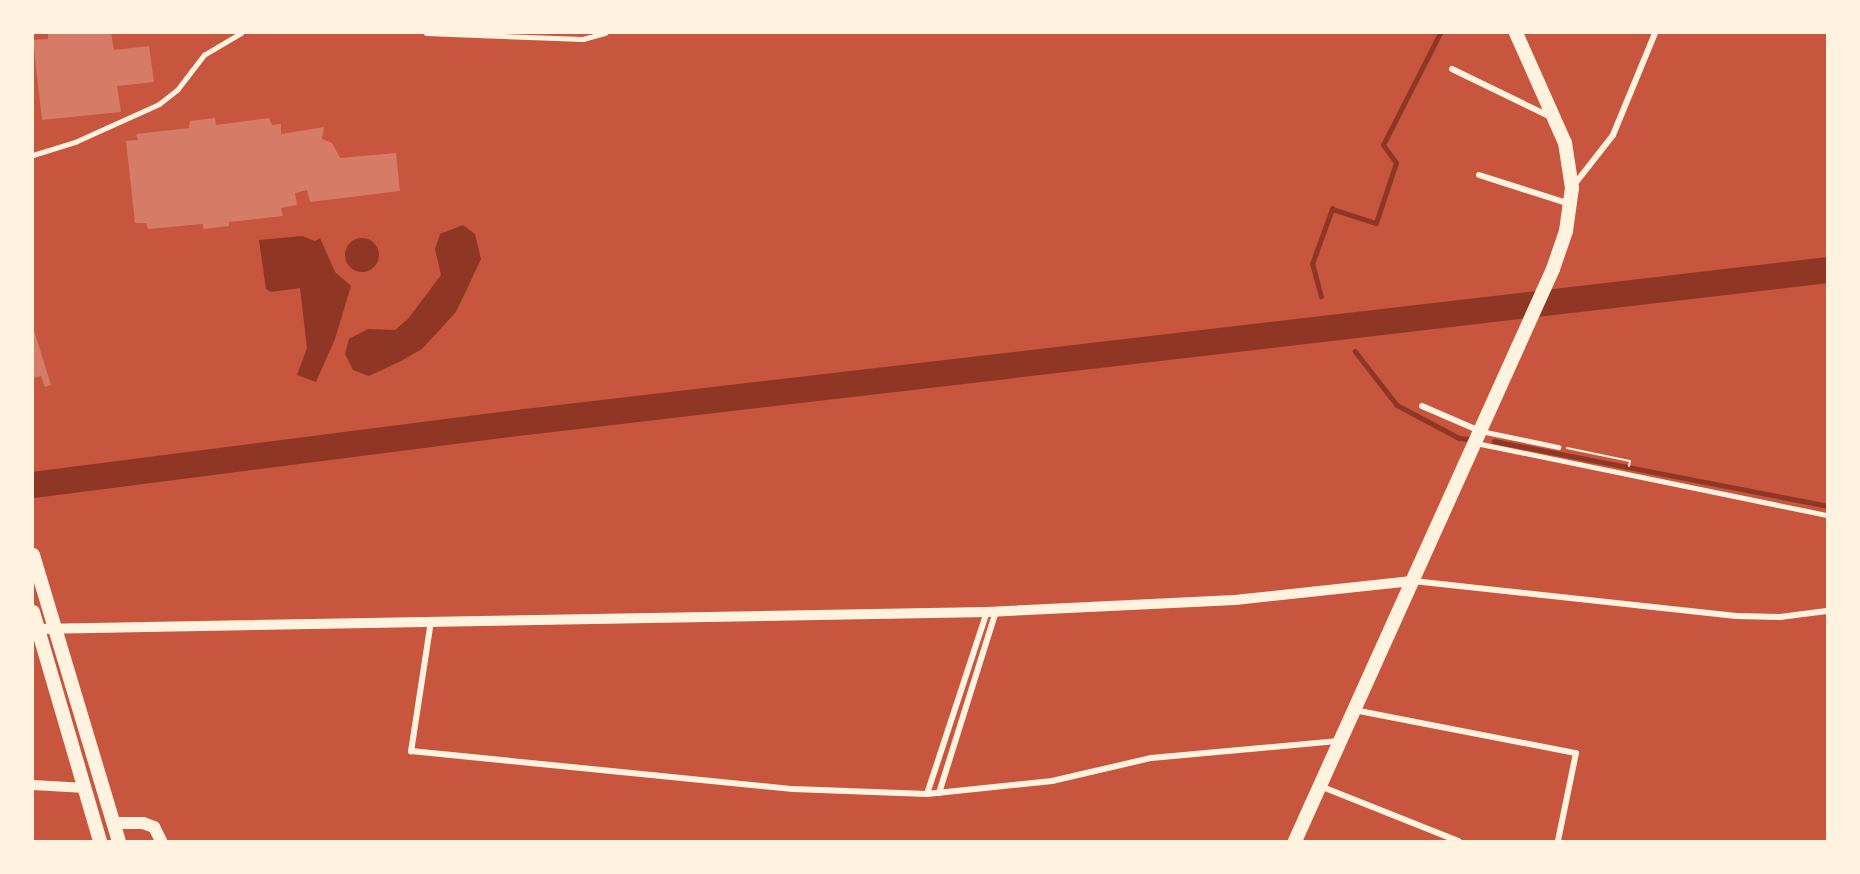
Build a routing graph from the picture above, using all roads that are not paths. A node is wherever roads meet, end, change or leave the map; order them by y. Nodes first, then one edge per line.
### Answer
1 (241, 33) edge
2 (426, 33) edge
3 (605, 33) edge
4 (1516, 33) edge
5 (1655, 33) edge
6 (1452, 69) dead end
7 (1556, 119) junction
8 (33, 155) edge
9 (1479, 175) dead end
10 (1572, 188) junction
11 (1572, 205) junction
12 (1422, 406) dead end
13 (1478, 437) junction
14 (1558, 447) road end
15 (1827, 514) edge
16 (33, 555) edge
17 (1412, 581) junction
18 (1827, 611) edge
19 (33, 612) edge
20 (992, 612) junction
21 (431, 621) junction
22 (35, 629) edge
23 (55, 629) junction
24 (1353, 710) junction
25 (1339, 741) junction
26 (33, 785) edge
27 (1320, 786) junction
28 (85, 788) junction
29 (939, 793) junction
30 (927, 794) junction
31 (114, 823) junction
32 (100, 841) edge
33 (119, 841) edge
34 (161, 841) edge
35 (1295, 841) edge
36 (1458, 841) edge
37 (1558, 841) edge

1 - 8 lane
2 - 3 lane
4 - 7 main road
5 - 10 street
6 - 7 street
7 - 10 main road
9 - 11 street
10 - 11 main road
11 - 13 main road
12 - 13 street
13 - 14 lane
13 - 15 lane
13 - 17 main road
16 - 23 main road
17 - 18 street
17 - 20 street
17 - 24 main road
19 - 22 main road
20 - 21 street
20 - 29 street
20 - 30 street
21 - 23 street
21 - 30 street
22 - 23 street
22 - 28 main road
23 - 31 main road
24 - 25 main road
24 - 37 street
25 - 27 main road
25 - 29 street
26 - 28 street
27 - 35 main road
27 - 36 street
28 - 32 main road
29 - 30 street
31 - 33 main road
31 - 34 main road

